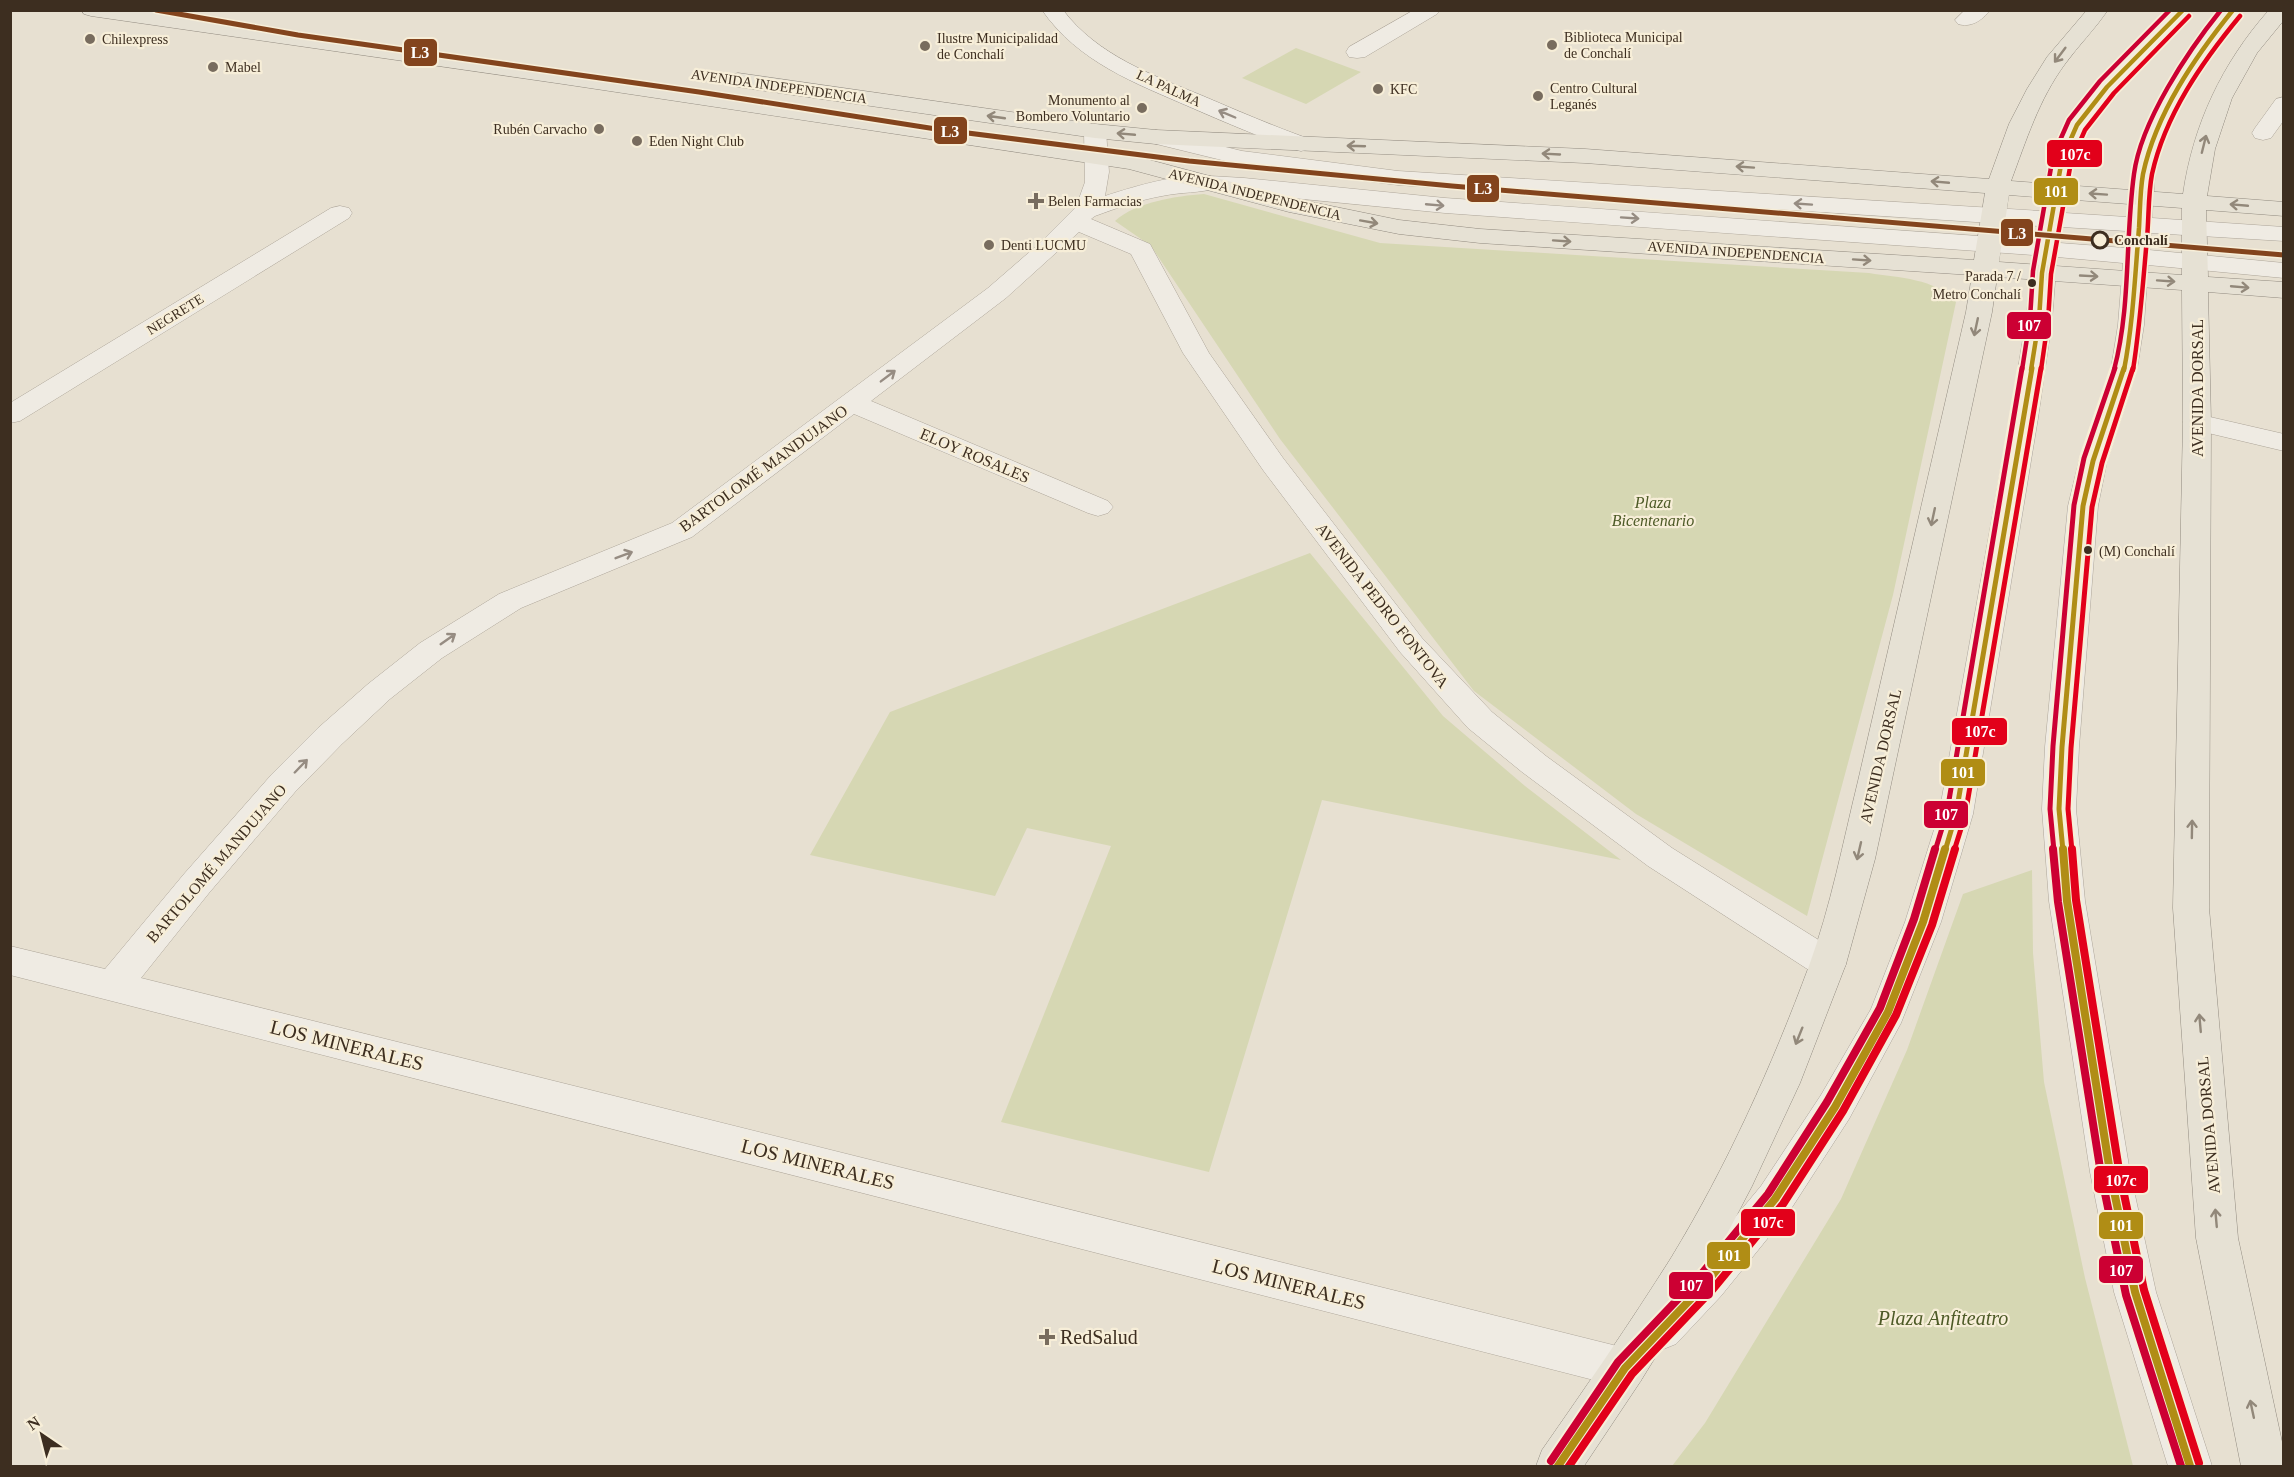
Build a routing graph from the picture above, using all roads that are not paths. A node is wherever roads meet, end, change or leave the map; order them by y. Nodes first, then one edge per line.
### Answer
1 (92, 10) edge
2 (246, 10) edge
3 (1052, 10) edge
4 (1430, 10) edge
5 (2098, 10) edge
6 (2183, 10) edge
7 (2233, 10) edge
8 (2281, 10) edge
9 (1357, 52) dead end
10 (2283, 104) edge
11 (1095, 131) junction
12 (2263, 133) dead end
13 (1156, 137) junction
14 (1301, 144) junction
15 (1095, 157) junction
16 (1210, 183) junction
17 (1998, 186) junction
18 (2055, 190) junction
19 (2141, 197) junction
20 (2194, 201) junction
21 (2283, 209) edge
22 (340, 213) dead end
23 (1993, 215) junction
24 (1080, 216) junction
25 (2050, 219) junction
26 (2139, 225) junction
27 (2195, 229) junction
28 (2283, 234) edge
29 (1987, 256) junction
30 (2044, 261) junction
31 (2136, 268) junction
32 (2283, 271) edge
33 (2196, 273) junction
34 (2283, 290) edge
35 (852, 403) junction
36 (10, 415) edge
37 (2197, 422) junction
38 (2283, 443) edge
39 (1098, 507) dead end
40 (10, 960) edge
41 (1828, 964) junction
42 (113, 986) junction
43 (1625, 1368) junction
44 (1558, 1467) edge
45 (2190, 1467) edge
46 (2264, 1467) edge

1 - 15 main road, AVENIDA INDEPENDENCIA
11 -> 2 main road, AVENIDA INDEPENDENCIA
14 -> 3 street, LA PALMA
4 - 9 street
5 -> 17 main road, AVENIDA DORSAL
6 - 18 street
7 - 19 street
20 -> 8 main road, AVENIDA DORSAL
10 - 12 street
13 -> 11 main road, AVENIDA INDEPENDENCIA
11 - 15 street
13 - 14 main road, AVENIDA INDEPENDENCIA
23 -> 13 street
17 -> 14 main road, AVENIDA INDEPENDENCIA
15 - 16 main road, AVENIDA INDEPENDENCIA
15 - 24 street
16 - 24 street
16 -> 29 main road, AVENIDA INDEPENDENCIA
17 - 18 main road, AVENIDA INDEPENDENCIA
17 - 23 main road, AVENIDA DORSAL
19 -> 18 main road, AVENIDA INDEPENDENCIA
18 - 25 street
19 - 20 main road, AVENIDA INDEPENDENCIA
19 - 26 street
21 -> 20 main road, AVENIDA INDEPENDENCIA
20 - 27 main road, AVENIDA DORSAL
22 - 36 street, NEGRETE
23 - 25 street
23 - 29 main road, AVENIDA DORSAL
35 -> 24 street, BARTOLOMÉ MANDUJANO
24 - 41 street, AVENIDA PEDRO FONTOVA
25 - 26 street
25 - 30 street
26 - 27 street
26 - 31 street
27 - 28 street
27 - 33 main road, AVENIDA DORSAL
29 - 30 main road, AVENIDA INDEPENDENCIA
29 -> 41 main road, AVENIDA DORSAL
30 -> 31 main road, AVENIDA INDEPENDENCIA
30 - 43 street
31 -> 33 main road, AVENIDA INDEPENDENCIA
31 - 45 street
32 - 33 street
33 -> 34 main road, AVENIDA INDEPENDENCIA
33 - 37 main road, AVENIDA DORSAL
35 - 39 street, ELOY ROSALES
42 -> 35 street, BARTOLOMÉ MANDUJANO
37 - 38 street
46 -> 37 main road, AVENIDA DORSAL
40 - 42 street, LOS MINERALES
41 -> 43 main road, AVENIDA DORSAL
42 - 43 street, LOS MINERALES
43 - 44 main road, AVENIDA DORSAL

